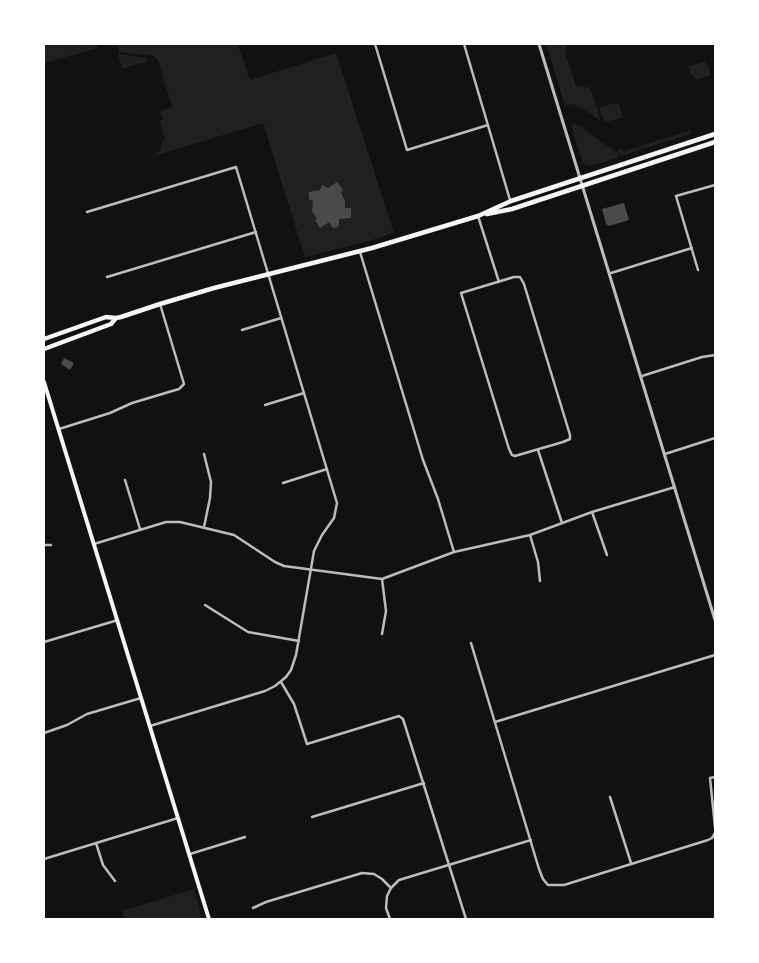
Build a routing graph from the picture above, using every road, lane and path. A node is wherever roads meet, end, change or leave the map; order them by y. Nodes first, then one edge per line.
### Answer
1 (375, 44) edge
2 (464, 44) edge
3 (539, 44) edge
4 (488, 125) junction
5 (715, 134) edge
6 (715, 142) edge
7 (581, 177) junction
8 (715, 185) edge
9 (584, 186) junction
10 (510, 201) junction
11 (87, 212) dead end
12 (478, 216) junction
13 (256, 232) junction
14 (692, 248) junction
15 (360, 252) junction
16 (698, 270) dead end
17 (611, 273) junction
18 (269, 275) junction
19 (107, 277) dead end
20 (499, 282) junction
21 (160, 304) junction
22 (116, 318) junction
23 (281, 318) junction
24 (242, 330) dead end
25 (44, 339) edge
26 (44, 348) edge
27 (715, 355) edge
28 (642, 376) junction
29 (44, 382) edge
30 (304, 393) junction
31 (265, 405) dead end
32 (59, 429) junction
33 (715, 438) edge
34 (538, 450) junction
35 (204, 454) dead end
36 (665, 454) junction
37 (328, 469) junction
38 (125, 480) dead end
39 (283, 483) dead end
40 (675, 487) junction
41 (592, 512) junction
42 (562, 523) junction
43 (204, 527) junction
44 (140, 530) junction
45 (530, 535) junction
46 (94, 544) junction
47 (44, 545) edge
48 (51, 545) dead end
49 (454, 552) junction
50 (607, 555) dead end
51 (311, 570) junction
52 (382, 579) junction
53 (540, 581) dead end
54 (205, 605) dead end
55 (118, 620) junction
56 (715, 620) edge
57 (382, 634) dead end
58 (299, 641) junction
59 (44, 642) edge
60 (471, 643) dead end
61 (715, 655) edge
62 (280, 682) junction
63 (141, 697) junction
64 (495, 722) junction
65 (150, 726) junction
66 (44, 732) edge
67 (715, 777) edge
68 (424, 783) junction
69 (610, 797) dead end
70 (312, 817) dead end
71 (178, 818) junction
72 (715, 827) edge
73 (715, 833) edge
74 (245, 837) dead end
75 (531, 840) junction
76 (96, 843) junction
77 (190, 854) junction
78 (44, 859) edge
79 (449, 864) junction
80 (631, 864) junction
81 (115, 881) dead end
82 (391, 888) junction
83 (253, 908) dead end
84 (210, 919) edge
85 (390, 919) edge
86 (466, 919) edge

1 - 4 street
2 - 4 street
3 - 7 street
4 - 10 street
5 - 7 main road
6 - 9 main road
7 - 9 street
7 - 10 main road
8 - 14 street
9 - 12 main road
9 - 17 street
10 - 12 main road
11 - 13 street
12 - 15 main road
12 - 20 street
13 - 18 street
13 - 19 street
14 - 16 street
14 - 17 street
15 - 18 main road
15 - 49 street
17 - 28 street
18 - 21 main road
18 - 23 street
20 - 34 street
20 - 34 street
21 - 22 main road
21 - 32 street
22 - 25 main road
22 - 26 main road
23 - 24 street
23 - 30 street
27 - 28 street
28 - 36 street
29 - 32 main road
30 - 31 street
30 - 37 street
32 - 46 main road
33 - 36 street
34 - 42 street
35 - 43 street
36 - 40 street
37 - 39 street
37 - 51 street
38 - 44 street
40 - 41 street
40 - 56 street
41 - 42 street
41 - 50 street
42 - 45 street
43 - 44 street
43 - 51 street
44 - 46 street
45 - 49 street
45 - 53 street
46 - 55 main road
47 - 48 street
49 - 52 street
51 - 52 street
51 - 58 street
52 - 57 street
54 - 58 street
55 - 59 street
55 - 63 main road
58 - 62 street
60 - 64 street
61 - 64 street
62 - 65 street
62 - 68 street
63 - 65 main road
63 - 66 street
64 - 75 street
65 - 71 main road
67 - 72 street
68 - 70 street
68 - 79 street
69 - 80 street
71 - 76 street
71 - 77 main road
73 - 80 street
74 - 77 street
75 - 79 street
75 - 80 street
76 - 78 street
76 - 81 street
77 - 84 main road
79 - 82 street
79 - 86 street
82 - 83 street
82 - 85 street

